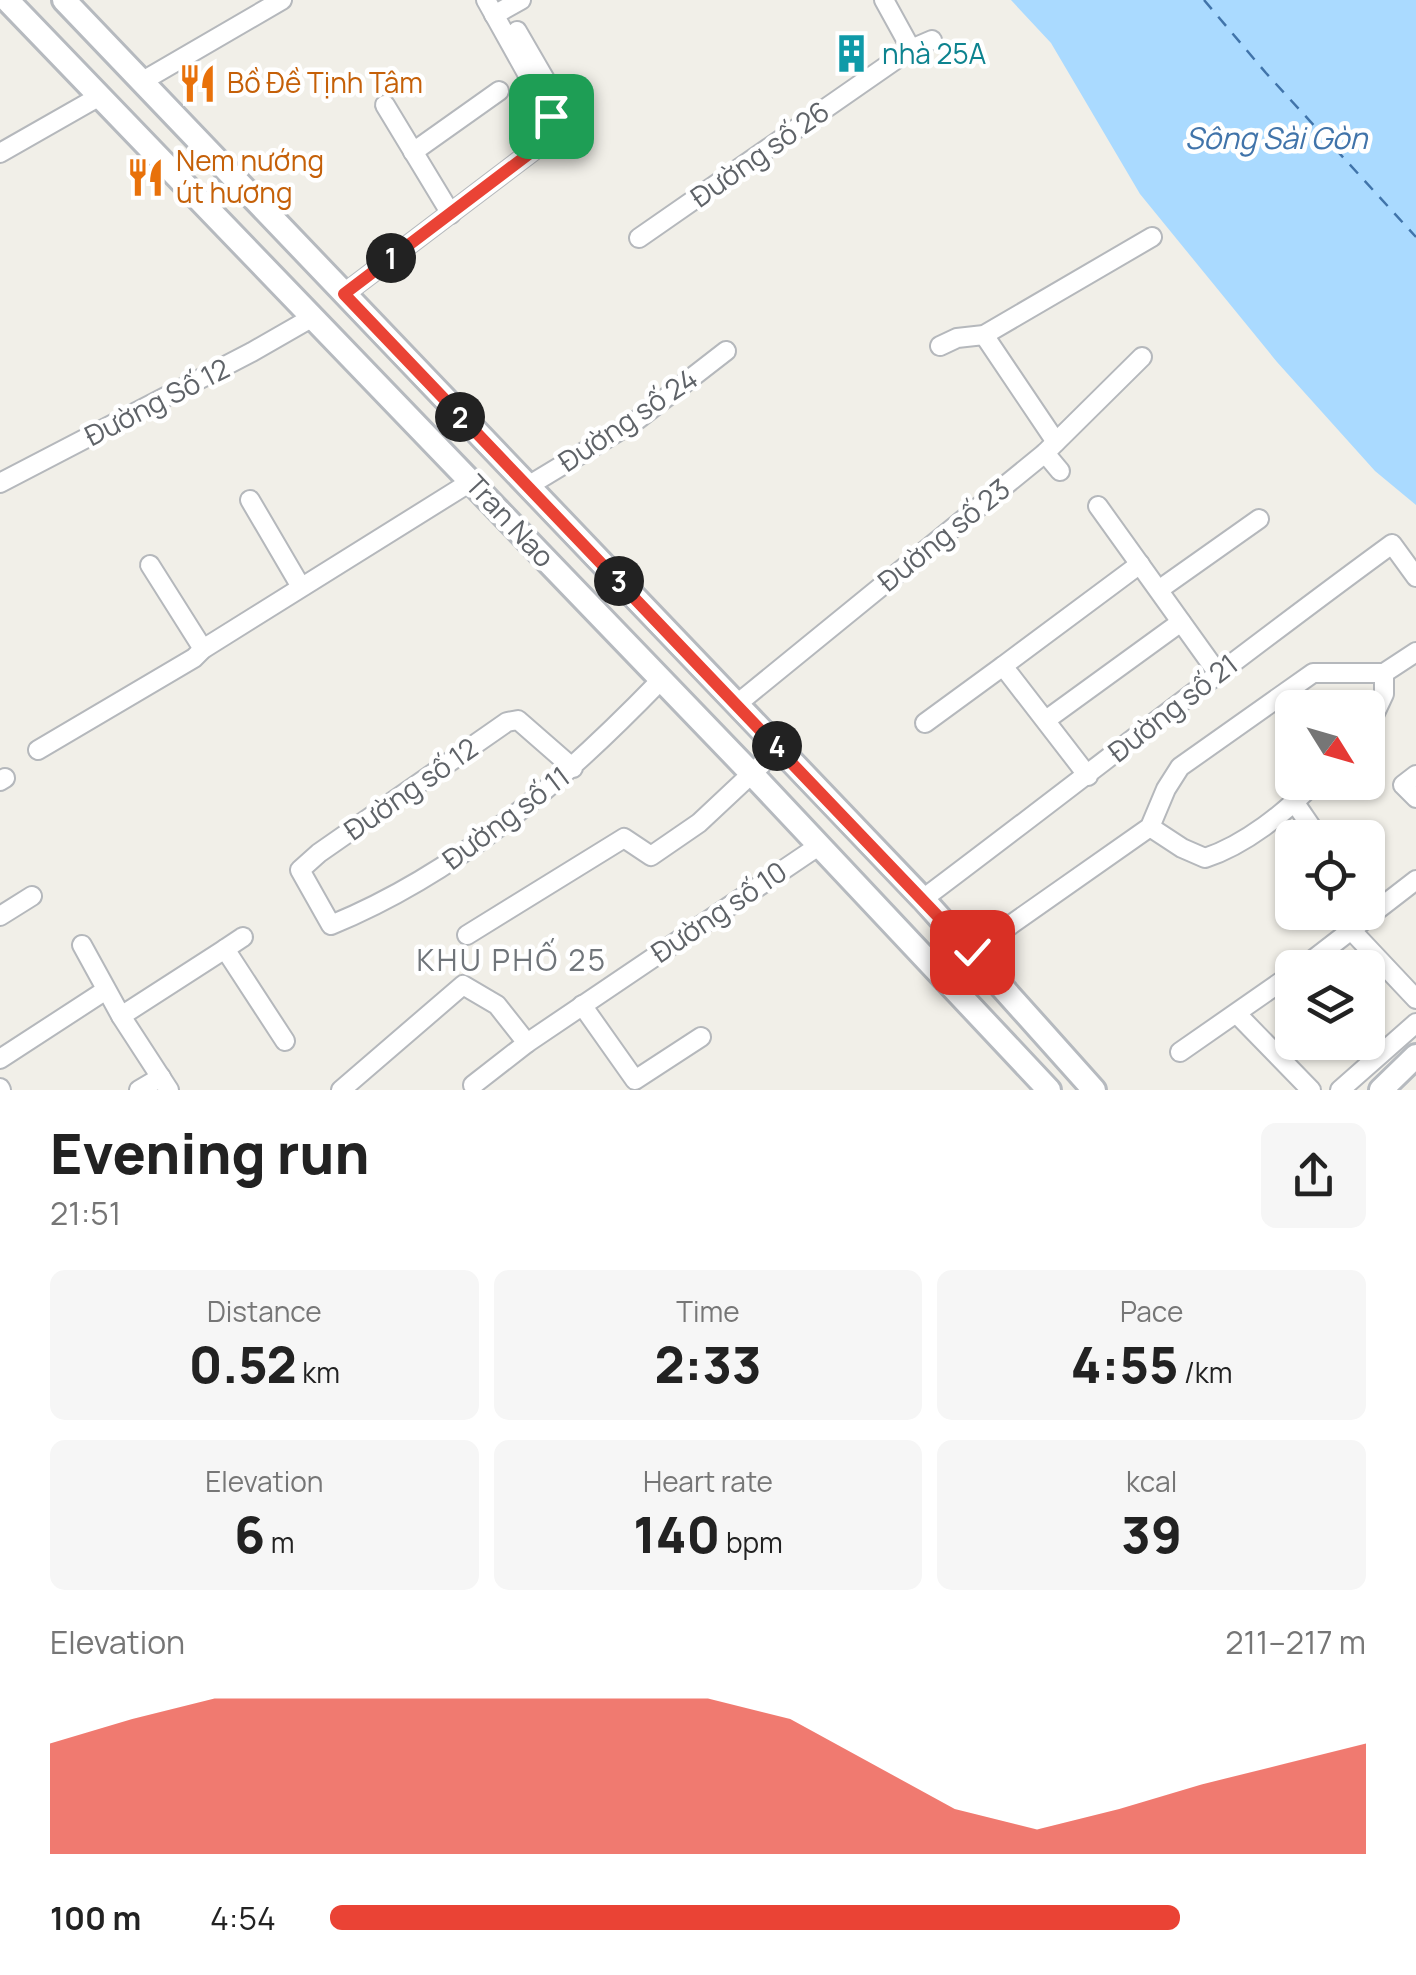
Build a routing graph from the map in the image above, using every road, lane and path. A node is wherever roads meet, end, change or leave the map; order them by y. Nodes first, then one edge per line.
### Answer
1 (7, 0) edge
2 (64, 0) edge
3 (282, 0) edge
4 (520, 0) edge
5 (884, 0) edge
6 (0, 4) edge
7 (490, 8) edge
8 (517, 31) dead end
9 (100, 38) junction
10 (932, 40) dead end
11 (910, 49) junction
12 (70, 65) junction
13 (141, 82) junction
14 (499, 91) dead end
15 (100, 96) junction
16 (385, 105) dead end
17 (555, 123) junction
18 (413, 152) junction
19 (0, 153) edge
20 (450, 214) junction
21 (1152, 237) dead end
22 (639, 238) dead end
23 (344, 294) junction
24 (313, 317) junction
25 (984, 335) junction
26 (940, 346) dead end
27 (726, 351) dead end
28 (1142, 357) dead end
29 (448, 404) junction
30 (424, 430) junction
31 (1050, 448) junction
32 (1060, 471) dead end
33 (472, 481) junction
34 (0, 483) edge
35 (528, 486) junction
36 (250, 500) dead end
37 (1098, 506) dead end
38 (1259, 519) dead end
39 (1140, 564) junction
40 (150, 565) dead end
41 (1416, 576) edge
42 (301, 587) junction
43 (1160, 589) junction
44 (1181, 622) junction
45 (203, 649) junction
46 (1416, 652) edge
47 (1002, 666) junction
48 (1216, 672) junction
49 (1384, 673) junction
50 (660, 681) junction
51 (1384, 690) edge
52 (737, 704) junction
53 (1046, 720) junction
54 (925, 723) dead end
55 (779, 748) junction
56 (38, 750) dead end
57 (573, 768) junction
58 (754, 775) junction
59 (1088, 776) junction
60 (1298, 800) edge
61 (1295, 803) junction
62 (1307, 820) edge
63 (1150, 828) junction
64 (820, 846) junction
65 (1416, 880) edge
66 (32, 896) dead end
67 (923, 899) junction
68 (0, 916) edge
69 (331, 925) joint
70 (1352, 931) junction
71 (467, 935) dead end
72 (242, 938) dead end
73 (82, 945) dead end
74 (225, 949) junction
75 (1326, 950) edge
76 (972, 952) junction
77 (1275, 986) edge
78 (106, 990) junction
79 (1416, 1000) edge
80 (582, 1005) junction
81 (1237, 1014) junction
82 (121, 1016) junction
83 (1416, 1023) edge
84 (701, 1037) dead end
85 (285, 1041) dead end
86 (527, 1042) junction
87 (1180, 1052) dead end
88 (1416, 1056) edge
89 (0, 1059) edge
90 (165, 1084) edge
91 (474, 1085) dead end
92 (140, 1090) edge
93 (341, 1090) edge
94 (1049, 1090) edge
95 (1094, 1090) edge
96 (1310, 1090) edge
97 (1340, 1090) edge
98 (1381, 1090) edge

1 - 6 street
1 - 12 main road, Tran Nao
2 - 9 main road, Tran Nao
3 - 13 street
4 - 7 street
5 - 11 street
7 - 17 street
8 - 17 street
9 - 12 main road
9 - 13 main road, Tran Nao
10 - 11 street, Đường số 26
11 - 22 street, Đường số 26
12 - 15 main road, Tran Nao
13 - 23 main road, Tran Nao
14 - 18 street
15 - 19 street
15 - 24 main road, Tran Nao
16 - 18 street
17 - 20 street
18 - 20 street
20 - 23 street
21 - 25 street
23 - 29 main road, Tran Nao
24 - 30 main road, Tran Nao
24 - 34 street, Đường Số 12
25 - 26 street
25 - 31 street
27 - 35 street, Đường số 24
28 - 31 street, Đường số 23
29 - 30 main road
29 - 35 main road, Tran Nao
30 - 33 main road, Tran Nao
31 - 32 street
31 - 52 street, Đường số 23
33 - 42 street
33 - 50 main road, Tran Nao
35 - 52 main road, Tran Nao
36 - 42 street
37 - 39 street
38 - 43 street
39 - 43 street
39 - 47 street
40 - 45 street
41 - 48 street, Đường số 21
42 - 45 street
43 - 44 street
44 - 48 street
44 - 53 street
45 - 56 street
46 - 49 street
47 - 53 street
47 - 54 street
48 - 59 street, Đường số 21
49 - 51 street
49 - 63 street
50 - 57 street, Đường số 11
50 - 58 main road, Tran Nao
52 - 55 main road, Tran Nao
53 - 59 street
55 - 58 street
55 - 67 main road, Tran Nao
57 - 69 street, Đường số 11
57 - 69 street, Đường số 12
58 - 64 main road, Tran Nao
58 - 71 street
59 - 67 street, Đường số 21
60 - 61 street
61 - 62 street
61 - 63 street
63 - 76 street
64 - 80 street, Đường số 10
64 - 94 main road, Tran Nao
65 - 70 street
66 - 68 street
67 - 76 main road, Tran Nao
70 - 75 street
70 - 79 street
72 - 74 street
73 - 78 street
74 - 82 street
74 - 85 street
76 - 95 main road, Tran Nao
77 - 81 street
78 - 82 street
78 - 89 street
80 - 84 street
80 - 86 street, Đường số 10
81 - 87 street
81 - 96 street
82 - 90 street
83 - 97 street
86 - 91 street, Đường số 10
86 - 93 street
88 - 98 main road
90 - 92 street

